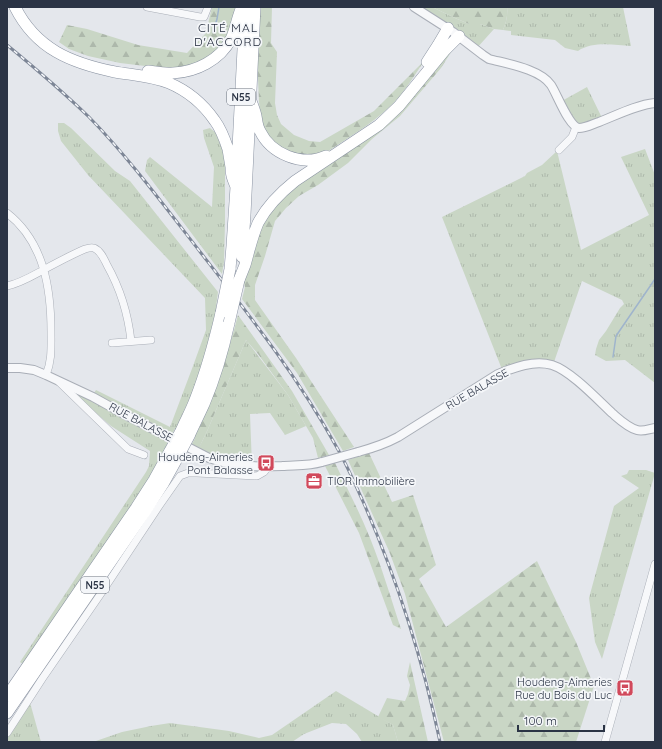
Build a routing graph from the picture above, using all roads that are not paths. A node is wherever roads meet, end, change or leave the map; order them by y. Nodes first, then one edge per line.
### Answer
1 (15, 7) edge
2 (21, 7) edge
3 (147, 7) edge
4 (208, 7) edge
5 (242, 7) edge
6 (246, 7) edge
7 (255, 7) edge
8 (414, 7) edge
9 (448, 28) junction
10 (459, 36) junction
11 (251, 101) junction
12 (655, 103) edge
13 (576, 127) junction
14 (559, 150) dead end
15 (236, 188) junction
16 (7, 213) edge
17 (44, 269) junction
18 (239, 280) junction
19 (7, 286) edge
20 (151, 340) dead end
21 (131, 341) junction
22 (112, 343) dead end
23 (7, 368) edge
24 (46, 375) junction
25 (56, 379) junction
26 (655, 428) edge
27 (185, 433) junction
28 (175, 453) junction
29 (144, 456) dead end
30 (268, 467) junction
31 (655, 564) edge
32 (7, 696) edge
33 (7, 713) edge
34 (7, 733) edge
35 (605, 742) edge

1 - 15 highway
2 - 5 highway
3 - 4 street
6 - 15 highway, N55
7 - 11 highway, N55
8 - 9 street
9 - 10 street
9 - 11 highway
10 - 13 street
10 - 18 highway
11 - 18 highway, N55
12 - 13 street
13 - 14 street
15 - 27 highway, N55, bridge
16 - 17 street
17 - 19 street
17 - 21 street
17 - 24 street
18 - 27 highway, N55, bridge
20 - 21 street
21 - 22 street
23 - 24 street, RUE BALASSE
24 - 25 street, RUE BALASSE
25 - 29 street, RUE BALASSE
25 - 30 street, RUE BALASSE
26 - 30 street, RUE BALASSE, bridge
27 - 28 highway, N55, bridge
28 - 32 highway, N55
28 - 33 highway, N55
30 - 34 street
31 - 35 street

